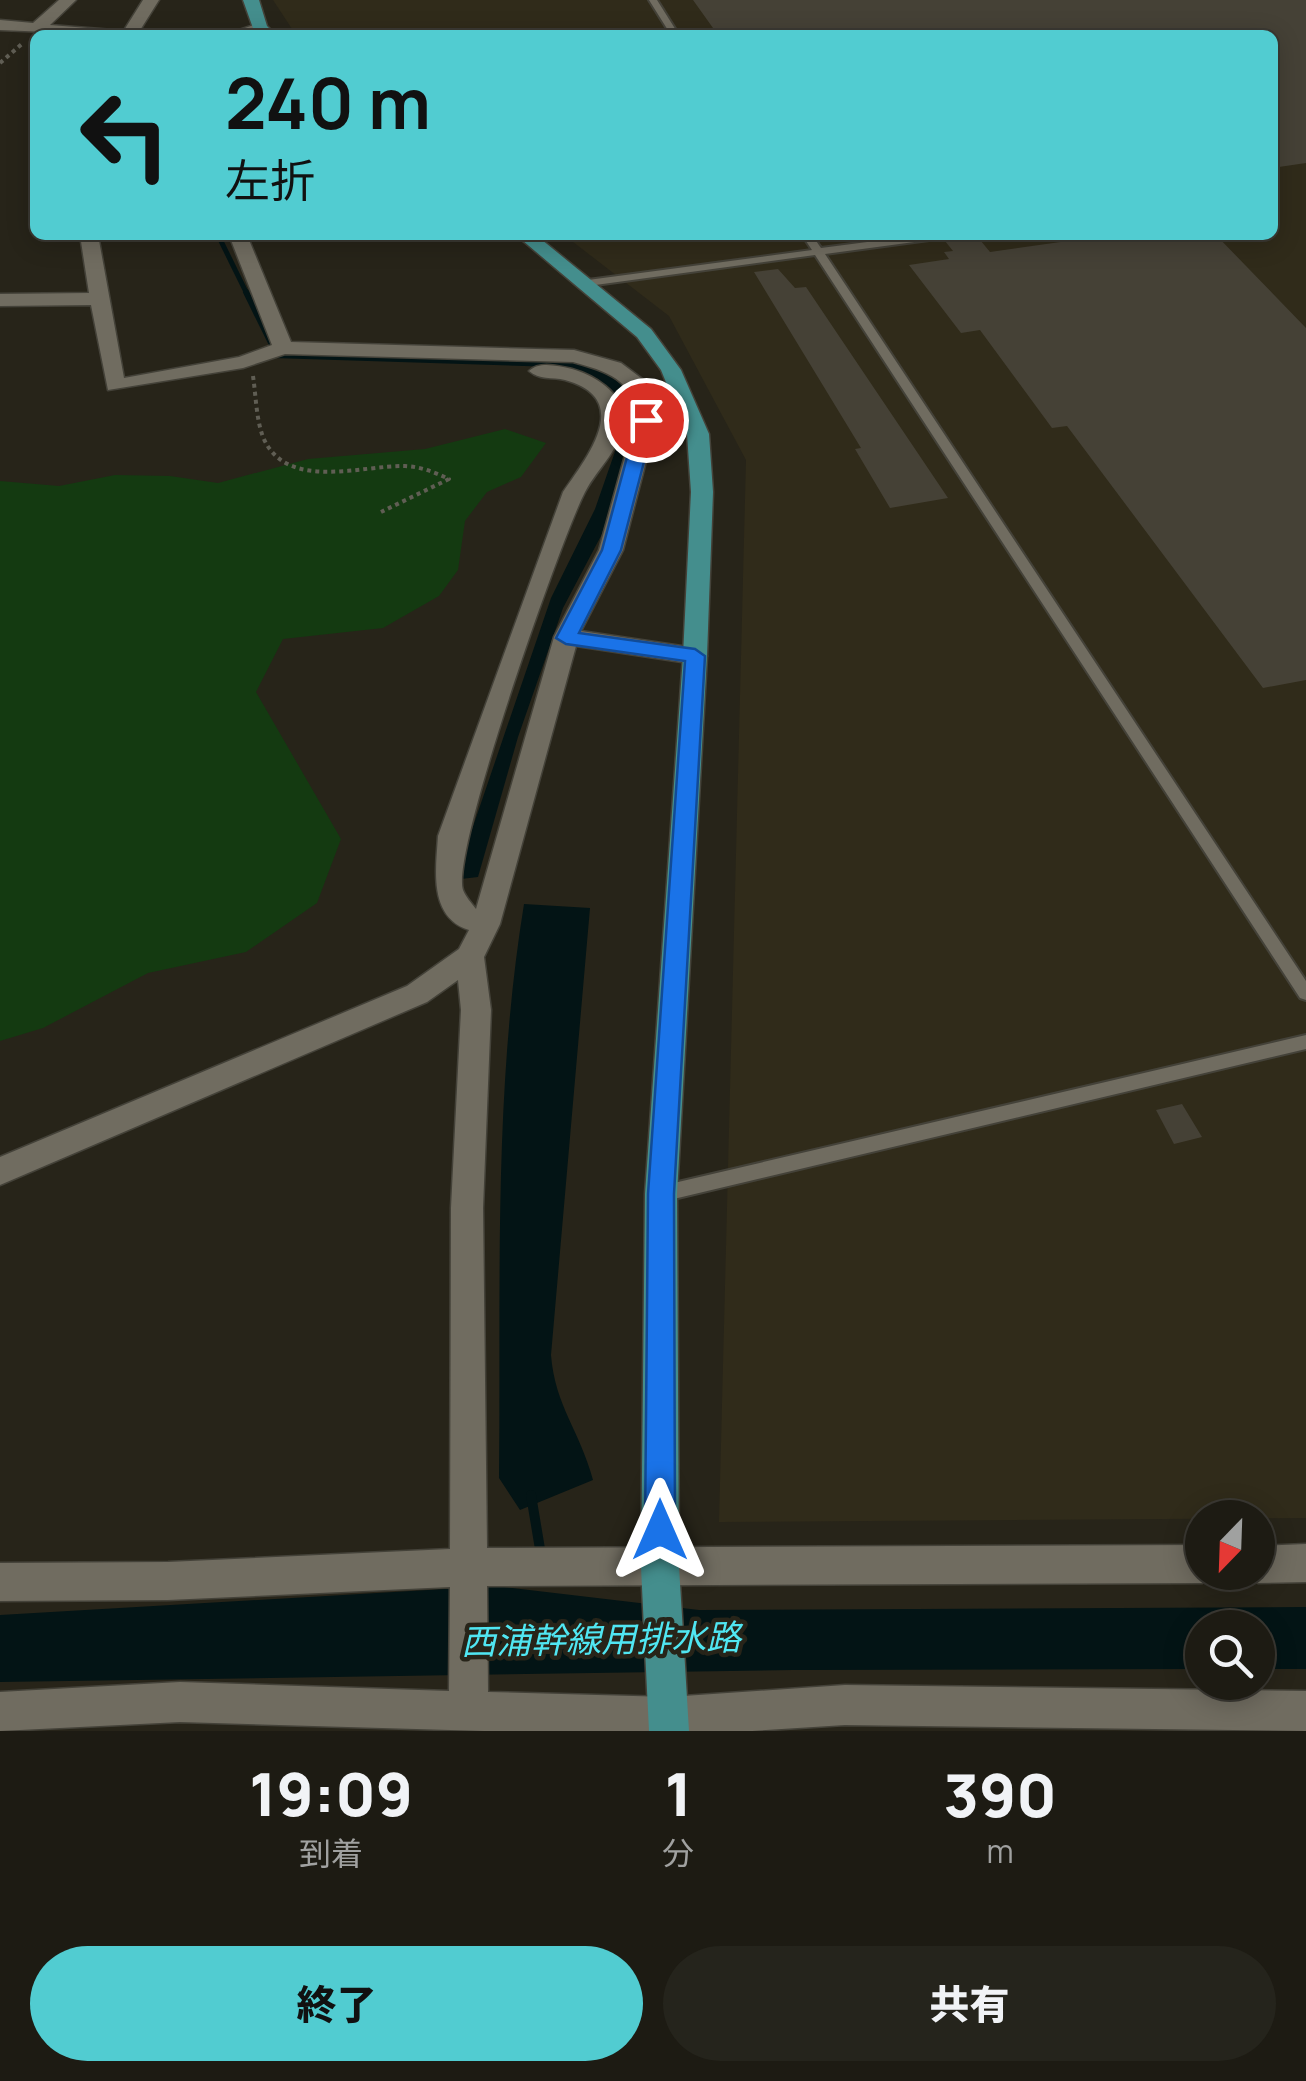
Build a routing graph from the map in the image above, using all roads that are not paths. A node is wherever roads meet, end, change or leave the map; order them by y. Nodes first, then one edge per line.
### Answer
1 (68, 0) edge
2 (151, 0) edge
3 (250, 0) edge
4 (652, 0) edge
5 (0, 24) edge
6 (39, 26) junction
7 (72, 30) edge
8 (132, 30) edge
9 (264, 30) edge
10 (673, 30) edge
11 (90, 240) edge
12 (240, 240) edge
13 (532, 240) edge
14 (810, 240) edge
15 (909, 240) edge
16 (818, 253) junction
17 (588, 283) junction
18 (98, 299) junction
19 (0, 300) edge
20 (283, 348) junction
21 (247, 363) junction
22 (566, 638) junction
23 (695, 656) junction
24 (486, 924) junction
25 (470, 957) junction
26 (1306, 994) edge
27 (1306, 1042) edge
28 (0, 1171) edge
29 (661, 1194) junction
30 (1306, 1563) edge
31 (1275, 1564) edge
32 (1185, 1565) edge
33 (472, 1573) junction
34 (662, 1580) junction
35 (0, 1582) edge
36 (469, 1694) junction
37 (1306, 1711) edge
38 (0, 1712) edge
39 (668, 1712) edge
40 (1256, 1721) edge

1 - 6 street
2 - 8 street
3 - 9 main road
4 - 10 lane
5 - 6 street
6 - 7 street
11 - 18 street
12 - 20 street
13 - 17 main road
14 - 16 lane
15 - 16 lane
16 - 17 lane
16 - 26 lane
17 - 23 main road
18 - 19 street
18 - 21 street
20 - 21 street
20 - 22 street
21 - 24 street
22 - 23 street
22 - 24 street
23 - 29 main road
24 - 25 street
25 - 28 street
25 - 33 street
27 - 29 lane
29 - 34 main road
30 - 31 street
32 - 34 street
33 - 34 street
33 - 35 street
33 - 36 street
34 - 39 main road
36 - 38 street
36 - 39 street
37 - 40 street
39 - 40 street

